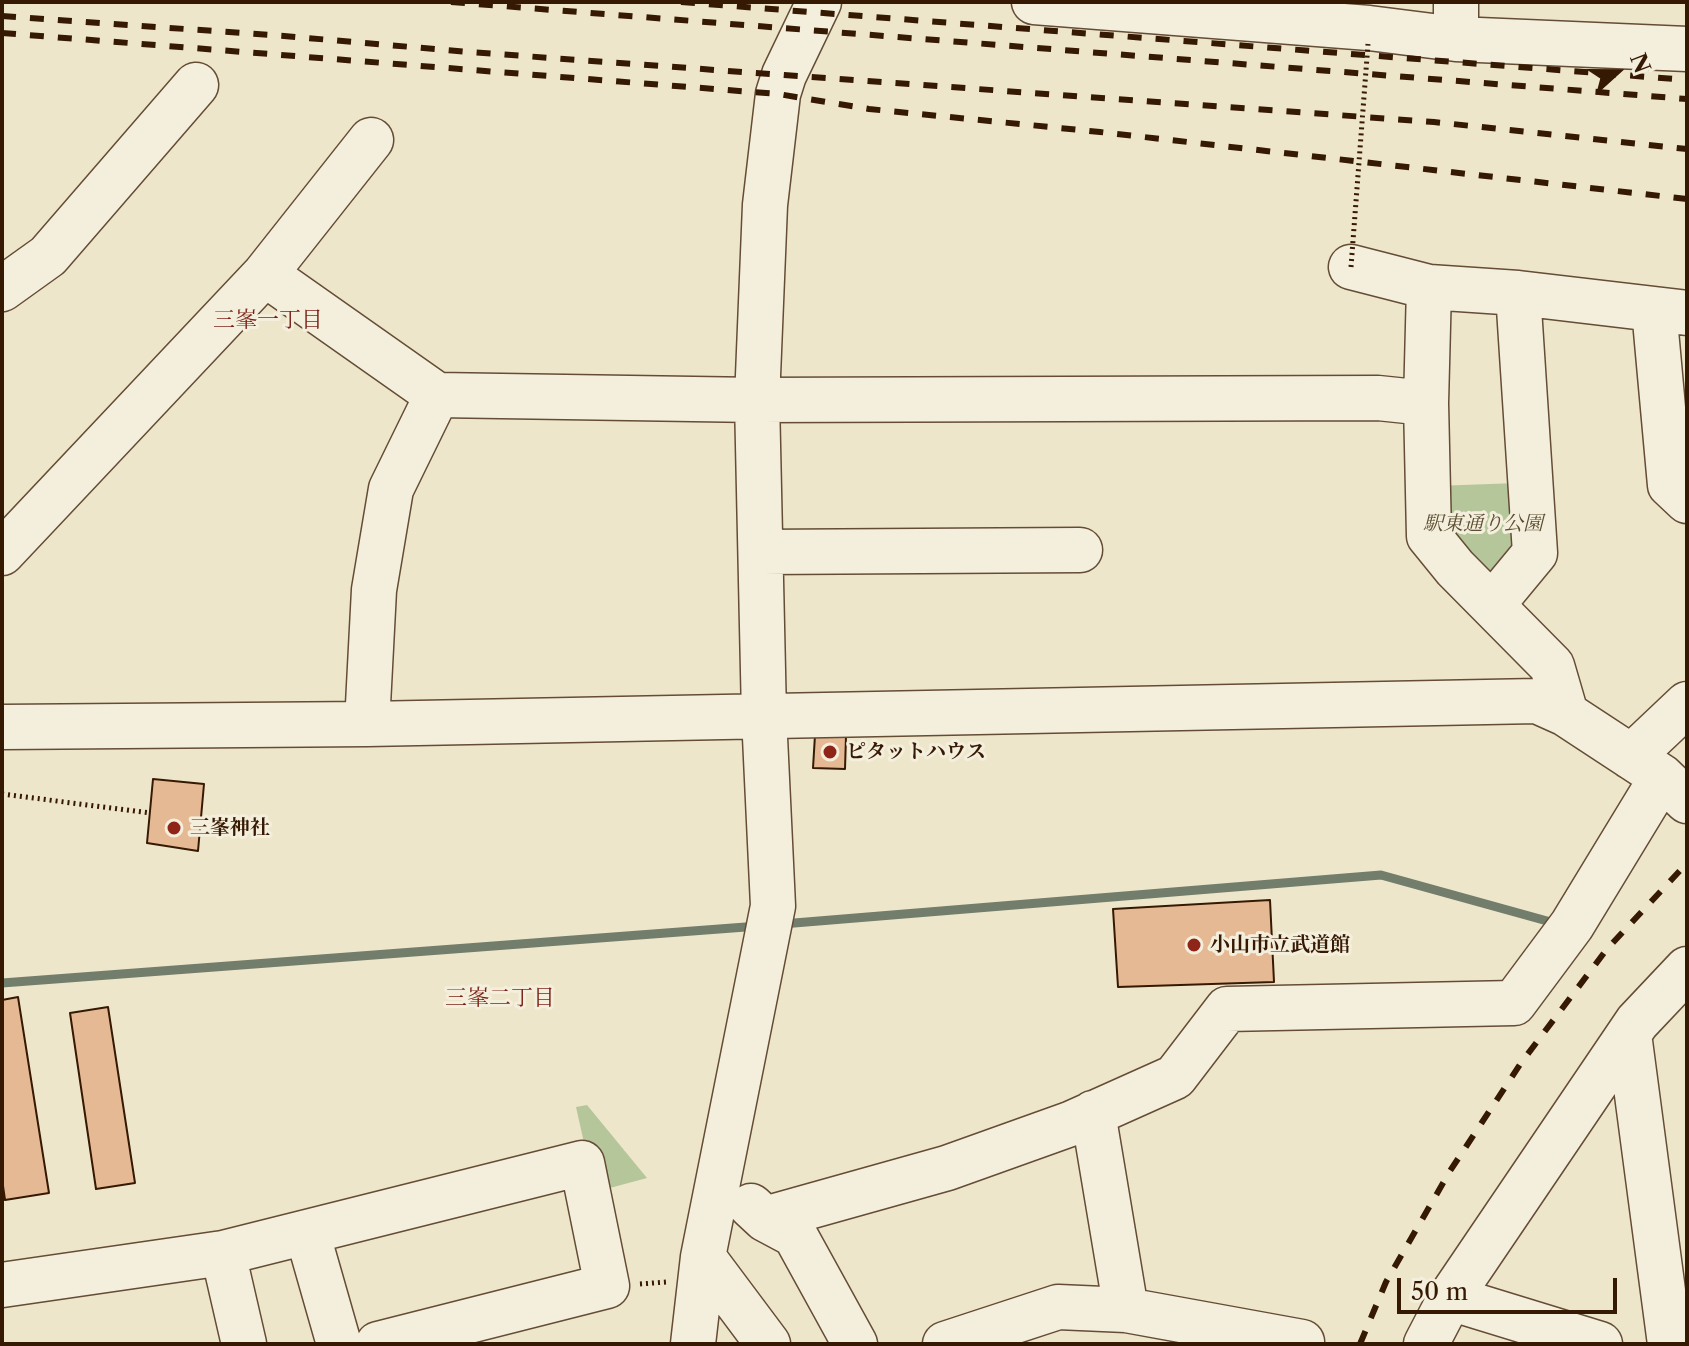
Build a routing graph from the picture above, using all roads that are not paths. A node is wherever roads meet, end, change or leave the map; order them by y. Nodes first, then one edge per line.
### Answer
1 (819, 2) edge
2 (1034, 2) edge
3 (1456, 20) edge
4 (1687, 49) edge
5 (196, 85) dead end
6 (371, 140) dead end
7 (1351, 267) road end
8 (265, 274) junction
9 (2, 289) edge
10 (1518, 293) junction
11 (1428, 301) junction
12 (1670, 311) edge
13 (437, 395) junction
14 (757, 400) junction
15 (1406, 401) junction
16 (1687, 501) edge
17 (7, 537) edge
18 (1080, 550) dead end
19 (761, 552) junction
20 (1492, 605) junction
21 (1687, 704) edge
22 (1566, 714) junction
23 (764, 716) junction
24 (367, 724) junction
25 (2, 727) edge
26 (1660, 778) edge
27 (1687, 969) edge
28 (1629, 1034) junction
29 (1093, 1113) junction
30 (719, 1179) junction
31 (765, 1219) junction
32 (307, 1232) junction
33 (223, 1253) junction
34 (702, 1268) junction
35 (2, 1285) edge
36 (1450, 1298) junction
37 (1126, 1310) junction
38 (1226, 1336) edge
39 (1302, 1342) edge
40 (244, 1344) edge
41 (339, 1344) edge
42 (378, 1344) edge
43 (693, 1344) edge
44 (768, 1344) edge
45 (855, 1344) edge
46 (945, 1344) edge
47 (1426, 1344) edge
48 (1600, 1344) edge
49 (1670, 1344) edge

1 - 14 street
2 - 3 street
3 - 4 street
5 - 9 street
6 - 8 street
7 - 11 street
8 - 13 street
8 - 17 street
10 - 11 street
10 - 12 street
10 - 20 street
11 - 15 street
12 - 16 street
13 - 14 street
13 - 24 street
14 - 15 street
14 - 19 street
15 - 20 street
18 - 19 street
19 - 23 street
20 - 22 street
21 - 26 street
22 - 23 street
22 - 26 street
23 - 24 street
23 - 30 street
24 - 25 street
26 - 29 street
27 - 28 street
28 - 36 street
28 - 49 street
29 - 31 street
29 - 37 street
30 - 31 street
30 - 34 street
31 - 45 street
32 - 33 street
32 - 41 street
32 - 42 street
33 - 35 street
33 - 40 street
34 - 43 street
34 - 44 street
36 - 47 street
36 - 48 street
37 - 38 street
37 - 46 street
38 - 39 street

